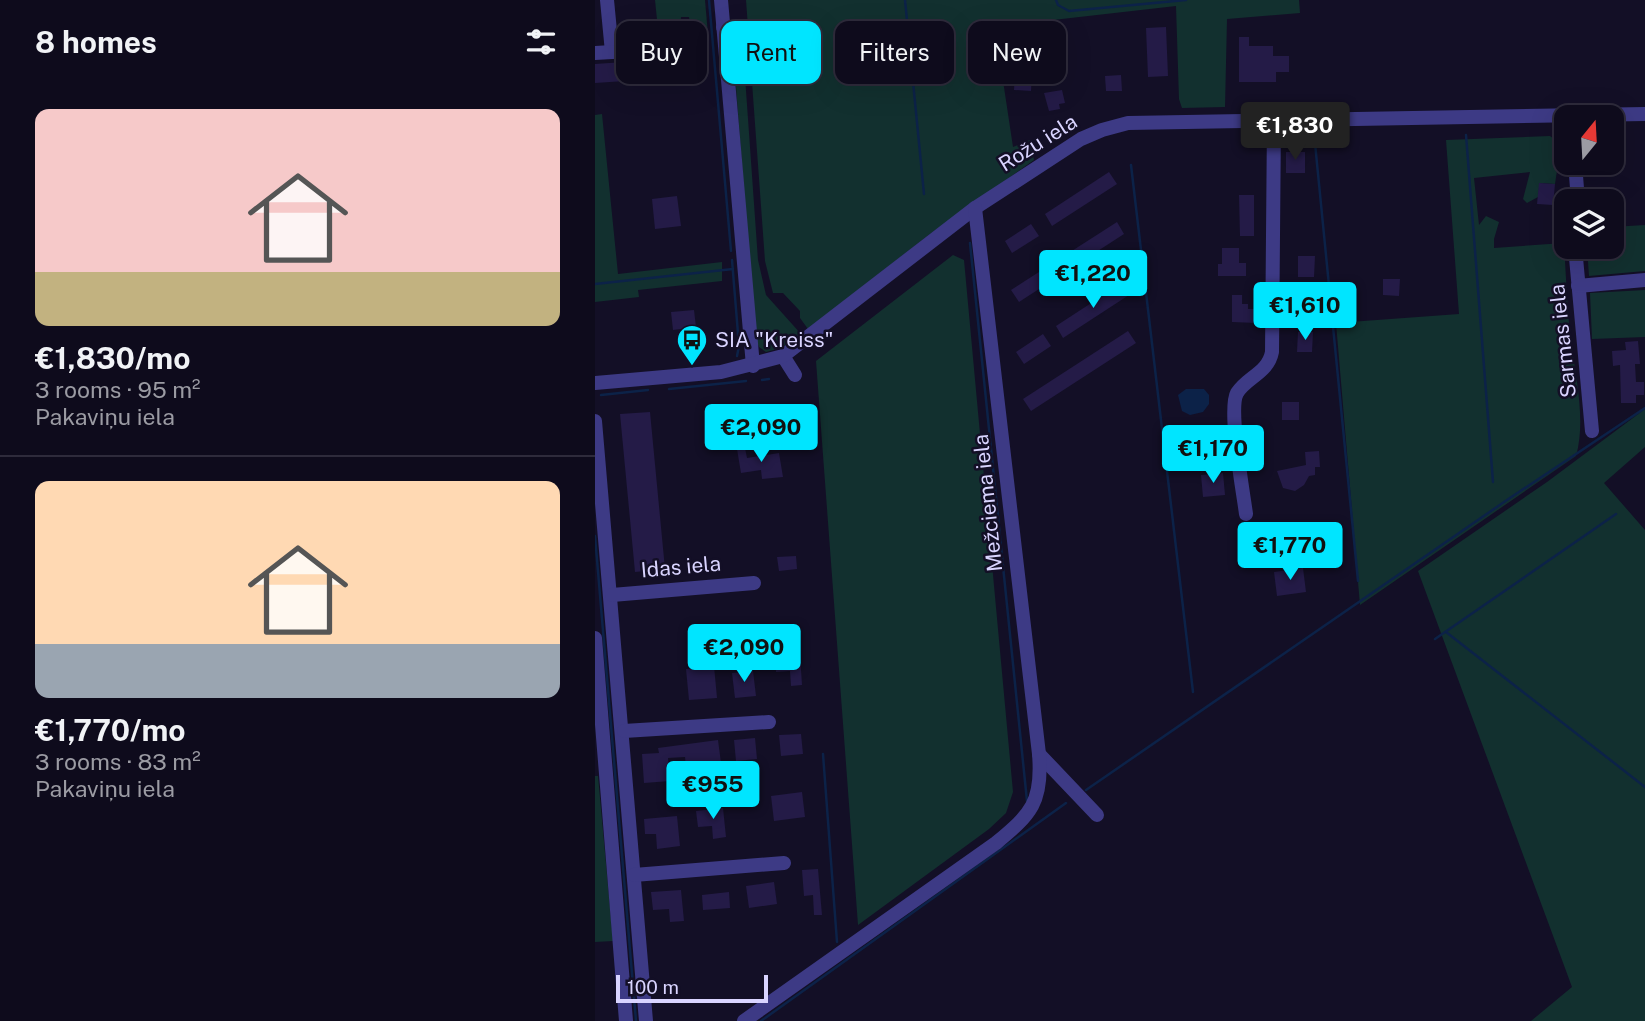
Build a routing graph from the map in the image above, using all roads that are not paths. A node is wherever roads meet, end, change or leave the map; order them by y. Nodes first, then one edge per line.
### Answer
1 (607, 0) edge
2 (721, 0) edge
3 (723, 21) edge
4 (612, 52) junction
5 (616, 52) edge
6 (595, 53) edge
7 (728, 84) edge
8 (1624, 114) edge
9 (1645, 114) edge
10 (1554, 115) edge
11 (1274, 119) junction
12 (975, 208) junction
13 (1576, 259) edge
14 (1645, 280) edge
15 (1578, 286) junction
16 (783, 356) junction
17 (753, 366) junction
18 (795, 375) dead end
19 (595, 383) edge
20 (595, 421) edge
21 (1592, 431) dead end
22 (1246, 514) dead end
23 (754, 583) dead end
24 (612, 595) junction
25 (595, 638) edge
26 (769, 722) dead end
27 (624, 731) junction
28 (1039, 754) junction
29 (1097, 815) dead end
30 (784, 863) dead end
31 (634, 875) junction
32 (626, 1021) edge
33 (646, 1021) edge
34 (744, 1021) edge

1 - 4 street
2 - 3 street
4 - 5 street
4 - 6 street
7 - 17 street
8 - 9 street, Rožu iela
10 - 11 street, Rožu iela
11 - 12 street, Rožu iela
11 - 22 street
12 - 16 street, Rožu iela
12 - 28 street, Mežciema iela
13 - 15 street, Sarmas iela
14 - 15 street
15 - 21 street, Sarmas iela
16 - 17 street, Rožu iela
16 - 18 street
17 - 19 street, Rožu iela
20 - 24 street, Idas iela
23 - 24 street, Idas iela
24 - 27 street, Idas iela
25 - 32 street
26 - 27 street
27 - 31 street, Idas iela
28 - 29 street
28 - 34 street, Mežciema iela
30 - 31 street
31 - 33 street, Idas iela

